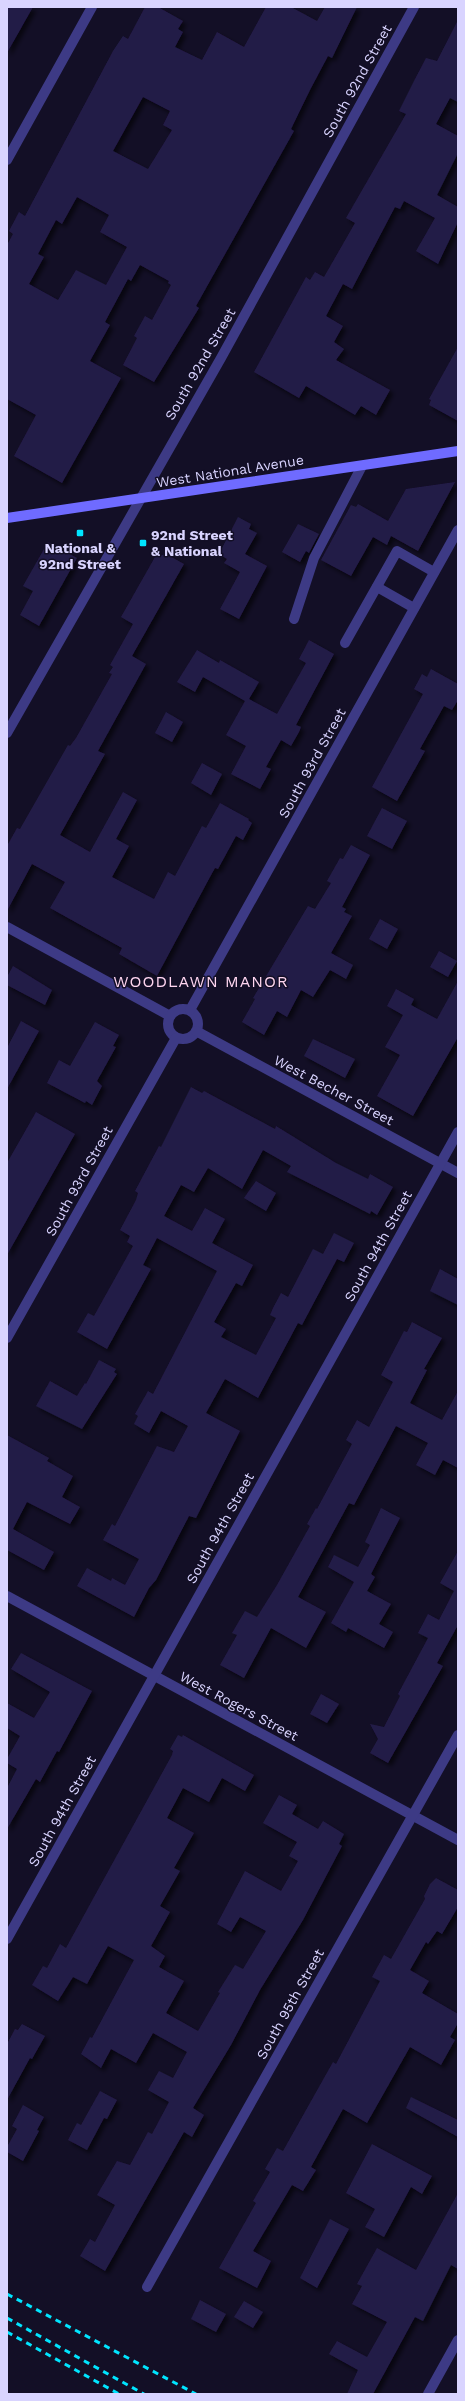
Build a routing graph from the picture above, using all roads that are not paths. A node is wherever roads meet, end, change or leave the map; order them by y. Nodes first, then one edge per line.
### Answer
1 (92, 7) edge
2 (414, 7) edge
3 (7, 160) edge
4 (458, 451) edge
5 (362, 466) junction
6 (140, 499) junction
7 (7, 518) edge
8 (458, 530) edge
9 (434, 572) junction
10 (377, 587) junction
11 (414, 608) junction
12 (294, 619) dead end
13 (345, 643) dead end
14 (7, 733) edge
15 (7, 927) edge
16 (190, 1010) junction
17 (170, 1016) junction
18 (196, 1031) junction
19 (176, 1038) junction
20 (458, 1132) edge
21 (440, 1163) junction
22 (458, 1173) edge
23 (7, 1338) edge
24 (7, 1596) edge
25 (154, 1676) junction
26 (458, 1735) edge
27 (413, 1816) junction
28 (458, 1840) edge
29 (7, 1939) edge
30 (147, 2288) dead end
31 (458, 2340) edge
32 (428, 2394) edge

1 - 3 street
2 - 6 street, South 92nd Street
4 - 5 main road, West National Avenue
5 - 6 main road, West National Avenue
5 - 12 street
6 - 7 main road, West National Avenue
6 - 14 street, South 92nd Street
8 - 9 street, South 93rd Street
9 - 10 street
9 - 11 street, South 93rd Street
10 - 11 street
10 - 13 street
11 - 16 street, South 93rd Street
15 - 17 street
16 - 17 street
16 - 18 street
17 - 19 street
18 - 19 street
18 - 21 street, West Becher Street
19 - 23 street, South 93rd Street
20 - 21 street, South 94th Street
21 - 22 street, West Becher Street
21 - 25 street, South 94th Street
24 - 25 street, West Rogers Street
25 - 27 street, West Rogers Street
25 - 29 street, South 94th Street
26 - 27 street, South 95th Street
27 - 28 street, West Rogers Street
27 - 30 street, South 95th Street
31 - 32 street

